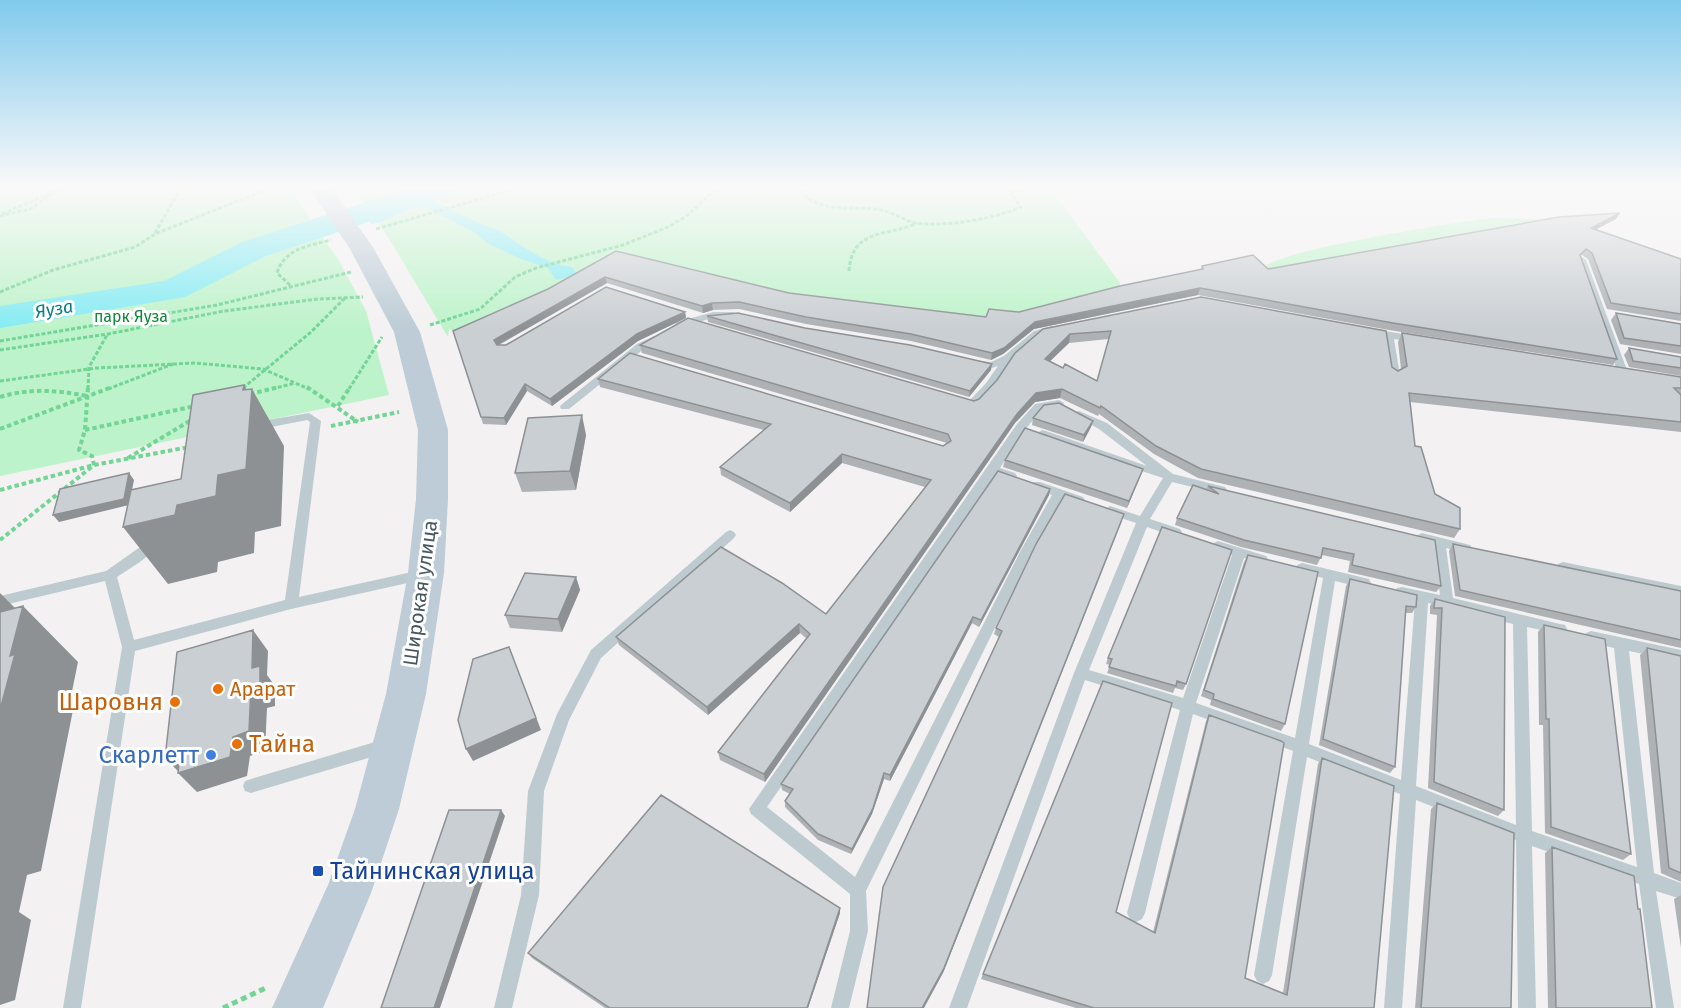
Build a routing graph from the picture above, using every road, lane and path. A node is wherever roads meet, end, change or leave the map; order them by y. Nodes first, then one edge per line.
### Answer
1 (352, 233) edge
2 (407, 233) edge
3 (653, 233) edge
4 (884, 233) edge
5 (155, 234) edge
6 (297, 249) dead end
7 (364, 250) junction
8 (1582, 260) edge
9 (849, 271) dead end
10 (291, 285) junction
11 (0, 292) edge
12 (367, 296) dead end
13 (346, 298) junction
14 (681, 311) edge
15 (1601, 313) junction
16 (1613, 315) dead end
17 (748, 316) edge
18 (702, 318) junction
19 (690, 321) junction
20 (1064, 326) edge
21 (713, 328) edge
22 (406, 331) junction
23 (1366, 331) edge
24 (108, 334) junction
25 (1389, 335) junction
26 (1424, 340) edge
27 (0, 342) edge
28 (1614, 348) junction
29 (0, 350) edge
30 (1625, 350) dead end
31 (961, 358) edge
32 (1008, 358) junction
33 (176, 363) junction
34 (89, 367) junction
35 (1610, 368) edge
36 (264, 370) junction
37 (1395, 375) edge
38 (0, 381) edge
39 (297, 382) junction
40 (240, 391) edge
41 (88, 396) junction
42 (243, 396) edge
43 (0, 397) edge
44 (950, 397) edge
45 (198, 406) edge
46 (338, 406) junction
47 (565, 407) dead end
48 (399, 412) dead end
49 (195, 418) edge
50 (358, 422) junction
51 (1021, 427) junction
52 (0, 429) edge
53 (239, 429) edge
54 (316, 429) junction
55 (85, 430) junction
56 (195, 446) edge
57 (128, 458) junction
58 (94, 465) junction
59 (993, 470) junction
60 (1169, 477) junction
61 (0, 490) edge
62 (1059, 493) junction
63 (1236, 494) edge
64 (1143, 521) junction
65 (164, 532) edge
66 (1405, 534) edge
67 (730, 535) dead end
68 (1186, 535) edge
69 (0, 540) edge
70 (1439, 542) junction
71 (1207, 543) edge
72 (1485, 551) edge
73 (1239, 553) junction
74 (1554, 565) edge
75 (426, 573) junction
76 (110, 575) junction
77 (1330, 575) junction
78 (1681, 591) edge
79 (1422, 596) junction
80 (0, 601) edge
81 (1447, 602) junction
82 (291, 604) junction
83 (1520, 620) junction
84 (1621, 644) junction
85 (129, 647) junction
86 (1681, 656) edge
87 (1081, 673) junction
88 (1188, 706) junction
89 (394, 743) junction
90 (1300, 747) junction
91 (251, 786) dead end
92 (1408, 789) junction
93 (1522, 835) junction
94 (1646, 878) junction
95 (858, 890) junction
96 (1681, 891) edge
97 (1136, 913) dead end
98 (1263, 975) dead end
99 (287, 996) edge
100 (72, 1008) edge
101 (223, 1008) edge
102 (503, 1008) edge
103 (840, 1008) edge
104 (957, 1008) edge
105 (1393, 1008) edge
106 (1527, 1008) edge
107 (1665, 1008) edge

1 - 7 main road, Широкая улица
2 - 7 path
3 - 22 path
4 - 9 path
5 - 11 path
6 - 10 path
7 - 10 path
7 - 22 main road, Широкая улица
8 - 15 lane
10 - 27 path
12 - 13 path
13 - 24 path
13 - 36 path
14 - 18 lane
15 - 16 lane
15 - 28 lane
17 - 18 lane
18 - 19 lane
19 - 21 lane
19 - 47 lane
20 - 32 lane
22 - 46 path
22 - 75 main road, Широкая улица
23 - 25 lane
24 - 29 path
24 - 34 path
25 - 26 lane
25 - 37 lane
28 - 30 lane
28 - 35 lane
31 - 32 lane
32 - 44 lane
33 - 34 path
33 - 36 path
33 - 41 path
34 - 38 path
34 - 41 path
36 - 39 path
36 - 40 path
39 - 42 path
39 - 46 path
41 - 43 path
41 - 52 path
41 - 55 path
45 - 55 path
46 - 50 path
48 - 50 path
49 - 57 path
50 - 54 path
51 - 59 lane
51 - 60 lane
51 - 60 lane
53 - 54 lane
54 - 82 lane
55 - 58 path
56 - 57 path
57 - 58 path
58 - 61 path
58 - 69 path
59 - 62 lane
59 - 95 lane
60 - 63 lane
60 - 64 lane
62 - 64 lane
62 - 95 lane
64 - 68 lane
64 - 87 lane
65 - 76 lane
66 - 70 lane
67 - 102 lane
70 - 72 lane
70 - 81 lane
71 - 73 lane
73 - 77 lane
73 - 88 lane
74 - 78 lane
75 - 82 lane
75 - 89 main road, Широкая улица
76 - 80 lane
76 - 85 lane
77 - 79 lane
77 - 90 lane
79 - 81 lane
79 - 92 lane
81 - 83 lane
82 - 85 lane
83 - 84 lane
83 - 93 lane
84 - 86 lane
84 - 94 lane
85 - 100 lane
87 - 88 lane
87 - 104 lane
88 - 90 lane
88 - 97 lane
89 - 91 lane
89 - 99 main road, Широкая улица
90 - 92 lane
90 - 98 lane
92 - 93 lane
92 - 105 lane
93 - 94 lane
93 - 106 lane
94 - 96 lane
94 - 107 lane
95 - 103 lane
99 - 101 path

